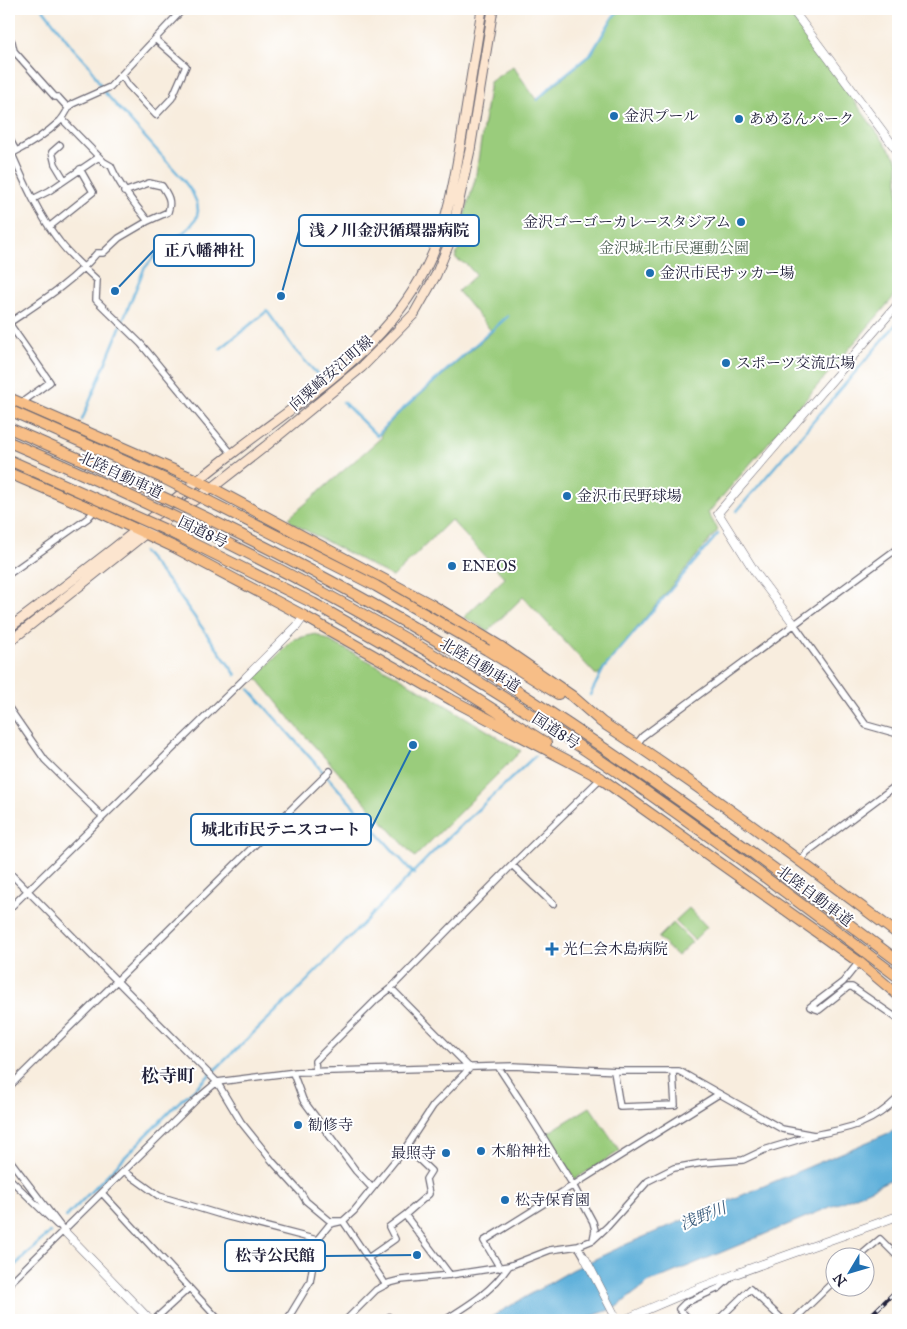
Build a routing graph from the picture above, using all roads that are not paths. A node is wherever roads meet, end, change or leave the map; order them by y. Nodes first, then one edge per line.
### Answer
1 (184, 9) edge
2 (482, 9) edge
3 (493, 9) edge
4 (792, 9) edge
5 (9, 37) edge
6 (155, 39) junction
7 (12, 51) edge
8 (122, 75) junction
9 (68, 108) junction
10 (62, 119) junction
11 (9, 138) edge
12 (60, 145) dead end
13 (898, 152) edge
14 (10, 154) edge
15 (99, 157) junction
16 (80, 169) junction
17 (64, 179) junction
18 (124, 192) junction
19 (33, 199) junction
20 (148, 221) junction
21 (49, 227) junction
22 (439, 238) junction
23 (450, 241) junction
24 (84, 268) junction
25 (898, 304) edge
26 (9, 323) edge
27 (9, 398) edge
28 (21, 403) junction
29 (9, 410) edge
30 (9, 428) edge
31 (9, 442) edge
32 (232, 454) junction
33 (9, 460) edge
34 (9, 473) edge
35 (199, 481) junction
36 (212, 488) junction
37 (95, 510) junction
38 (140, 532) junction
39 (898, 548) edge
40 (9, 574) edge
41 (304, 616) junction
42 (794, 624) junction
43 (9, 628) edge
44 (9, 642) edge
45 (246, 677) joint
46 (9, 708) edge
47 (604, 724) junction
48 (898, 734) edge
49 (636, 744) junction
50 (327, 774) dead end
51 (601, 778) junction
52 (898, 784) edge
53 (103, 817) junction
54 (800, 861) junction
55 (512, 865) junction
56 (9, 872) edge
57 (27, 891) junction
58 (553, 904) dead end
59 (9, 909) edge
60 (898, 934) edge
61 (898, 961) edge
62 (859, 962) junction
63 (898, 977) edge
64 (116, 981) junction
65 (392, 988) junction
66 (898, 995) edge
67 (898, 1019) edge
68 (470, 1068) junction
69 (499, 1068) junction
70 (614, 1071) junction
71 (316, 1072) junction
72 (673, 1072) junction
73 (293, 1073) junction
74 (215, 1080) junction
75 (9, 1086) edge
76 (719, 1094) junction
77 (898, 1098) edge
78 (814, 1135) junction
79 (406, 1147) junction
80 (9, 1159) edge
81 (124, 1171) junction
82 (9, 1178) edge
83 (573, 1185) junction
84 (372, 1188) junction
85 (102, 1193) junction
86 (405, 1215) junction
87 (898, 1216) edge
88 (343, 1221) junction
89 (64, 1231) junction
90 (317, 1240) junction
91 (593, 1240) junction
92 (578, 1246) junction
93 (872, 1246) edge
94 (898, 1257) edge
95 (368, 1258) junction
96 (585, 1258) joint
97 (509, 1266) junction
98 (500, 1268) junction
99 (450, 1275) junction
100 (731, 1276) junction
101 (9, 1284) edge
102 (386, 1285) junction
103 (189, 1288) junction
104 (824, 1291) edge
105 (615, 1317) edge
106 (150, 1320) edge
107 (154, 1320) edge
108 (219, 1320) edge
109 (286, 1320) edge
110 (346, 1320) edge
111 (445, 1320) edge
112 (624, 1320) edge
113 (690, 1320) edge
114 (718, 1320) edge
115 (783, 1320) edge
116 (794, 1320) edge

1 - 6 street
2 - 22 main road, 向粟崎安江町線
3 - 23 main road, 向粟崎安江町線
4 - 13 street
5 - 7 street
6 - 8 street
6 - 8 street
7 - 9 street
8 - 9 street
9 - 10 street
10 - 14 street
10 - 15 street
11 - 14 street
12 - 17 street
14 - 19 street
15 - 16 street
15 - 18 street
16 - 17 street
16 - 21 street
17 - 19 street
18 - 20 street
18 - 20 street
19 - 21 street
20 - 24 street
21 - 24 street
22 - 23 street
22 - 32 main road, 向粟崎安江町線
23 - 36 main road, 向粟崎安江町線
24 - 26 street
24 - 32 street
25 - 42 street
26 - 28 street
27 - 28 highway
28 - 35 highway
29 - 47 highway, 国道8号, bridge
30 - 61 highway, 北陸自動車道, bridge
31 - 63 highway, 北陸自動車道, bridge
32 - 35 main road, 向粟崎安江町線
33 - 51 highway, 国道8号, bridge
34 - 37 highway
35 - 36 highway
35 - 38 main road, 向粟崎安江町線
36 - 38 main road, 向粟崎安江町線
36 - 47 highway
37 - 38 highway
37 - 40 street
38 - 41 highway
38 - 43 main road, 向粟崎安江町線
38 - 44 main road, 向粟崎安江町線
39 - 42 street
41 - 45 street
41 - 51 highway
42 - 48 street
42 - 49 street
45 - 53 street
46 - 53 street
47 - 49 highway, 国道8号
49 - 54 highway, 国道8号
50 - 64 street
51 - 55 street
51 - 62 highway, 国道8号
52 - 54 street
53 - 57 street
54 - 60 highway, 国道8号
55 - 58 street
55 - 65 street
56 - 57 street
57 - 59 street
57 - 64 street
62 - 66 highway, 国道8号
62 - 67 street
64 - 74 street
64 - 75 street
65 - 68 street
65 - 71 street
68 - 69 street
68 - 71 street
68 - 79 street
69 - 70 street
69 - 83 street
70 - 72 street
70 - 72 street
71 - 73 street
72 - 76 street
73 - 74 street
73 - 84 street
74 - 81 street
74 - 88 street
76 - 78 street
76 - 83 street
77 - 78 street
78 - 91 street
79 - 84 street
79 - 86 street
80 - 89 street
81 - 85 street
81 - 90 street
82 - 89 street
83 - 91 street
83 - 98 street
84 - 88 street
85 - 89 street
85 - 103 street
86 - 95 street
86 - 99 street
87 - 100 street
88 - 90 street
88 - 95 street
89 - 101 street
89 - 106 street
90 - 109 street
91 - 92 street
92 - 96 street
92 - 97 street
93 - 94 street
95 - 102 street
96 - 105 street
97 - 98 street
97 - 111 street
98 - 99 street
99 - 102 street
100 - 112 street
100 - 113 street
102 - 110 street
103 - 107 street
103 - 108 street
104 - 116 street
114 - 115 street

